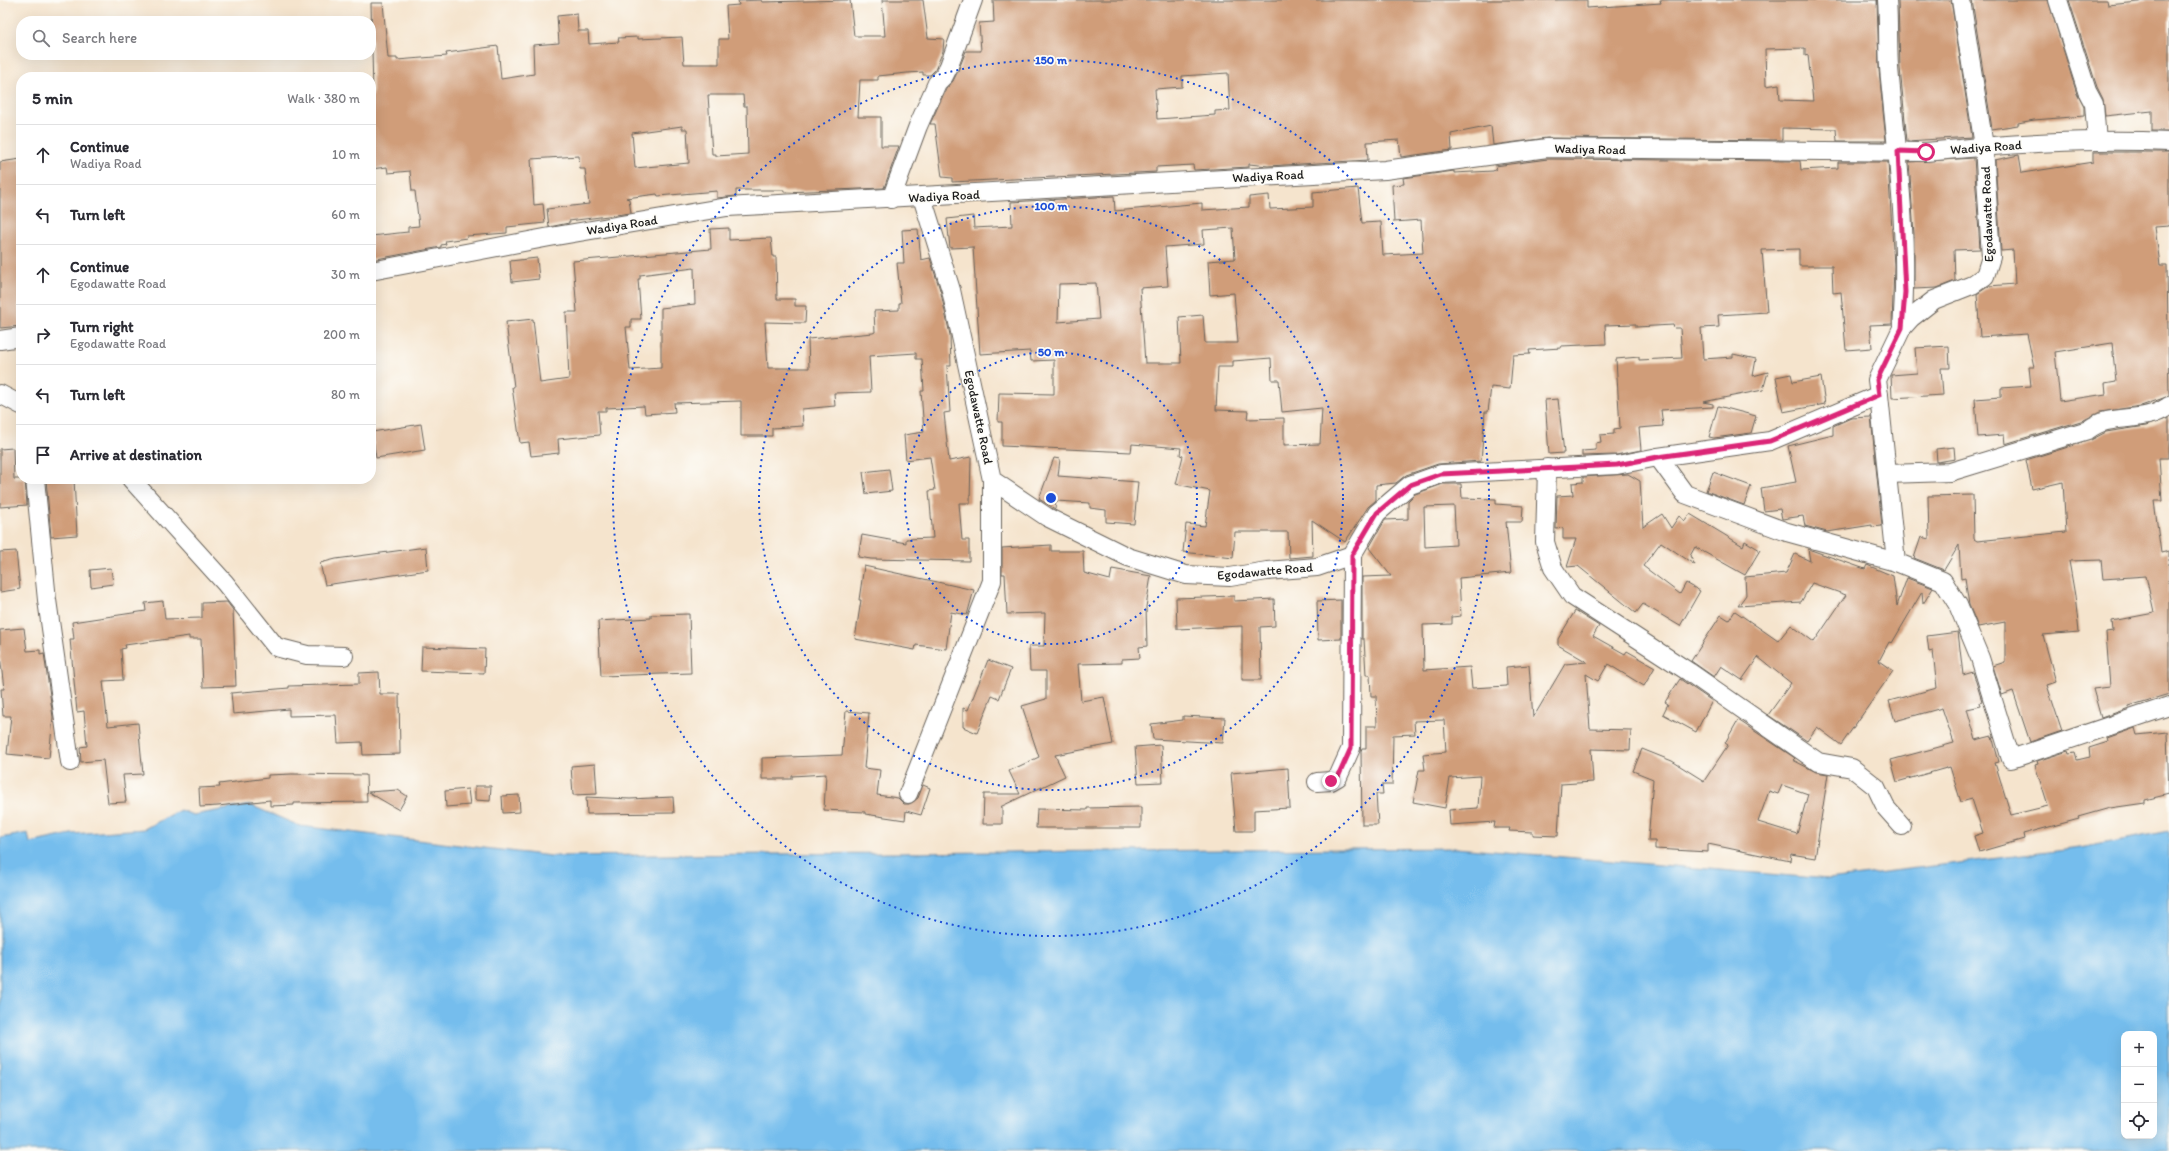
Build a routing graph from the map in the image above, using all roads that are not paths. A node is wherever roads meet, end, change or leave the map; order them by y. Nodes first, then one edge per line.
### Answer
1 (973, 0) edge
2 (1887, 0) edge
3 (1961, 0) edge
4 (2058, 0) edge
5 (2097, 141) junction
6 (2169, 142) edge
7 (1984, 146) junction
8 (1898, 151) junction
9 (922, 197) junction
10 (891, 199) junction
11 (376, 270) edge
12 (1902, 328) junction
13 (16, 338) edge
14 (0, 340) edge
15 (0, 394) edge
16 (1879, 395) junction
17 (16, 403) edge
18 (2169, 406) edge
19 (1658, 457) junction
20 (1547, 468) junction
21 (1887, 474) junction
22 (992, 480) junction
23 (35, 484) edge
24 (136, 484) edge
25 (1352, 555) junction
26 (1896, 562) junction
27 (344, 656) dead end
28 (2169, 706) edge
29 (70, 762) dead end
30 (1317, 782) dead end
31 (908, 794) dead end
32 (1902, 826) dead end

1 - 10 street
2 - 8 street
3 - 7 street, Egodawatte Road
4 - 5 street
5 - 6 street, Wadiya Road
5 - 7 street, Wadiya Road
7 - 8 street, Wadiya Road
7 - 12 street, Egodawatte Road
8 - 9 street, Wadiya Road
8 - 12 street
9 - 10 street, Wadiya Road
9 - 22 street, Egodawatte Road
10 - 11 street, Wadiya Road
12 - 16 street, Egodawatte Road
13 - 14 street
15 - 17 street
16 - 19 street
16 - 21 street, Egodawatte Road
18 - 21 street
19 - 20 street
19 - 26 street
20 - 25 street
20 - 32 street
21 - 26 street, Egodawatte Road
22 - 25 street, Egodawatte Road
22 - 31 street
23 - 29 street
24 - 27 street
25 - 30 street
26 - 28 street

